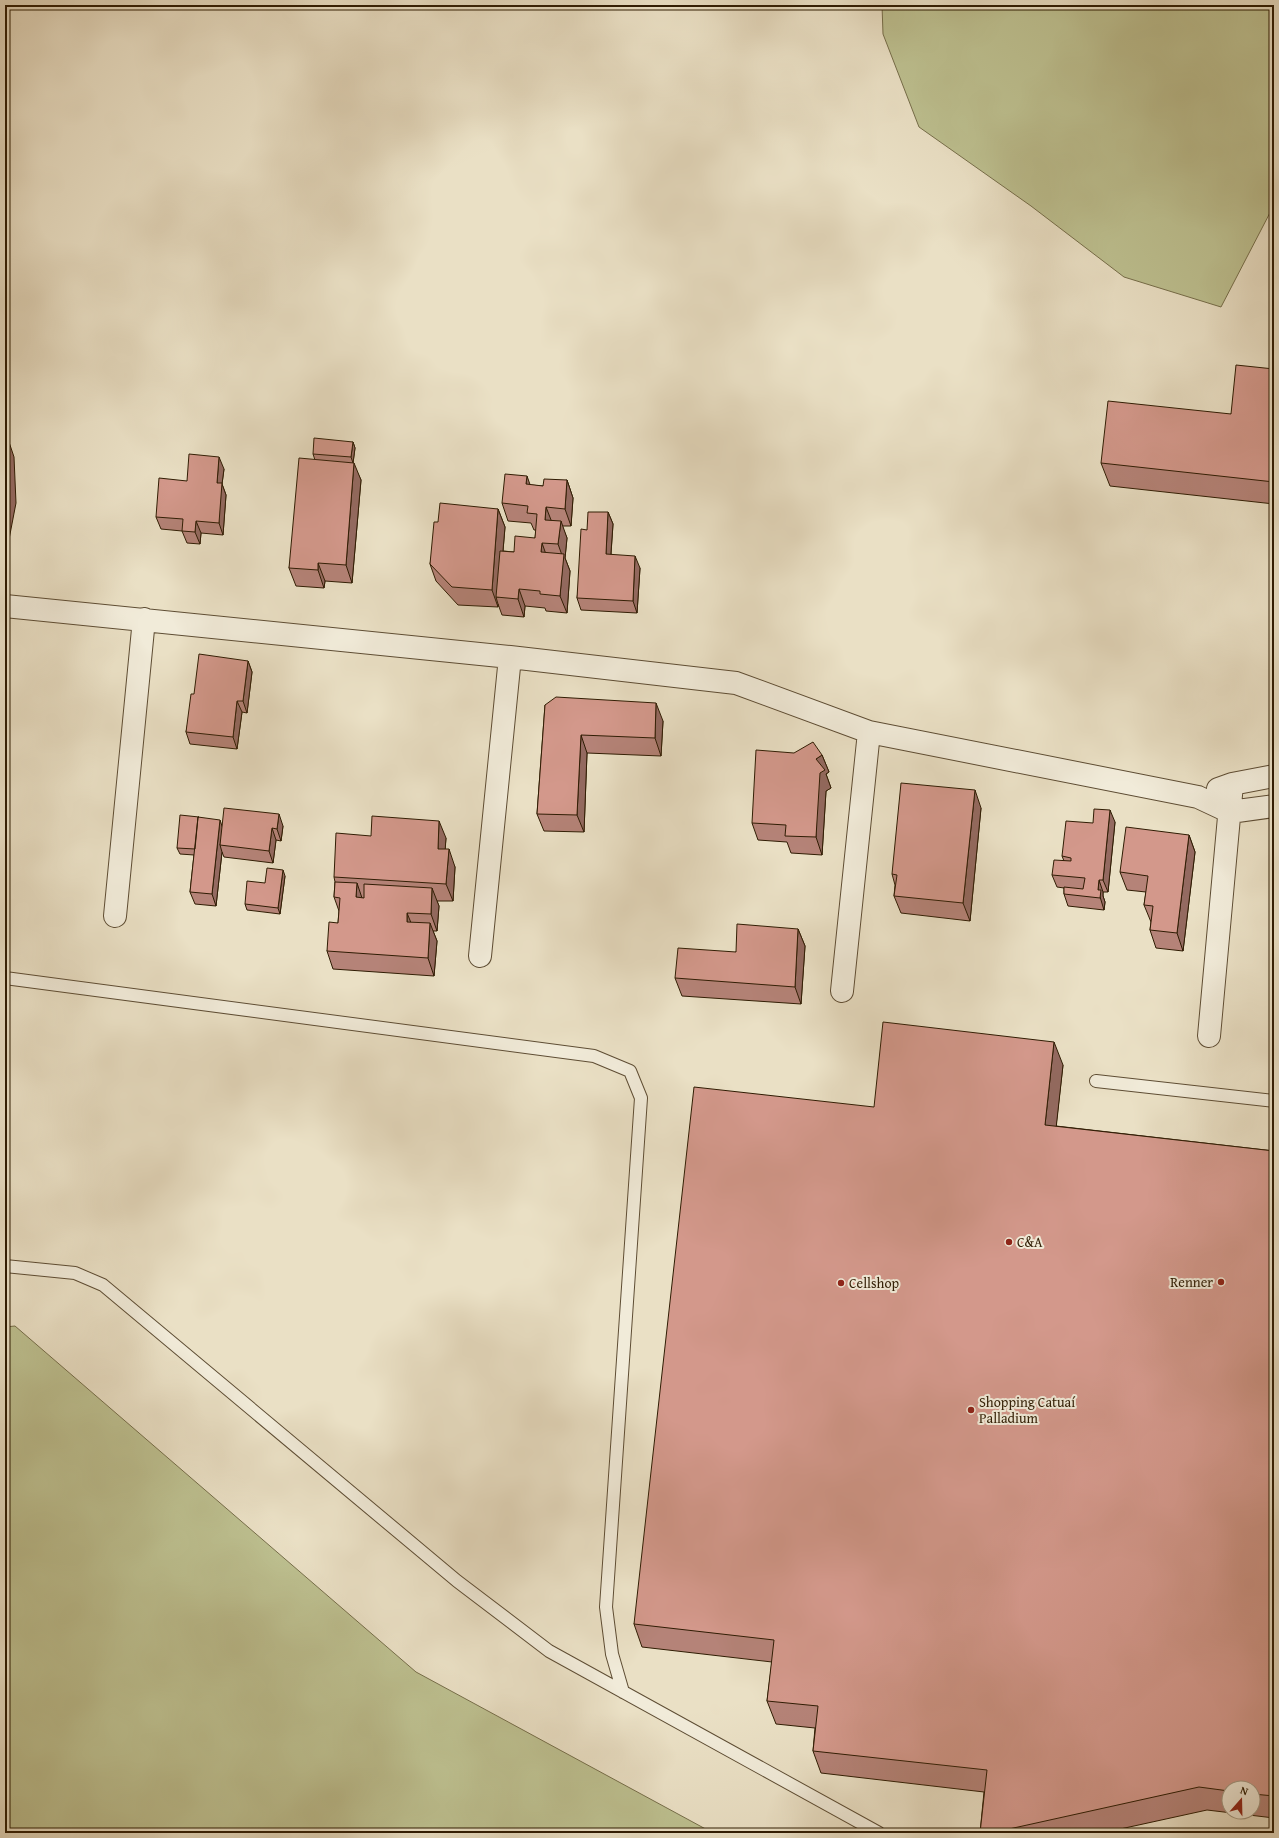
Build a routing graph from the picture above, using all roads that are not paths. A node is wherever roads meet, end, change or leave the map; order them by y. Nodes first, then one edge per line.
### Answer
1 (5, 606) edge
2 (144, 619) junction
3 (510, 657) junction
4 (869, 732) junction
5 (1274, 776) edge
6 (1232, 784) junction
7 (1198, 797) junction
8 (1274, 806) edge
9 (1230, 812) junction
10 (115, 916) dead end
11 (480, 956) dead end
12 (5, 978) edge
13 (842, 992) dead end
14 (1208, 1036) dead end
15 (1096, 1081) dead end
16 (1274, 1100) edge
17 (5, 1266) edge
18 (623, 1692) junction
19 (879, 1833) edge

1 - 2 street
2 - 3 street
2 - 10 street
3 - 4 street
3 - 11 street
4 - 7 street
4 - 13 street
5 - 6 street
6 - 7 street
6 - 9 street
7 - 9 street
8 - 9 street
9 - 14 street
12 - 18 lane
15 - 16 lane
17 - 18 lane
18 - 19 lane

